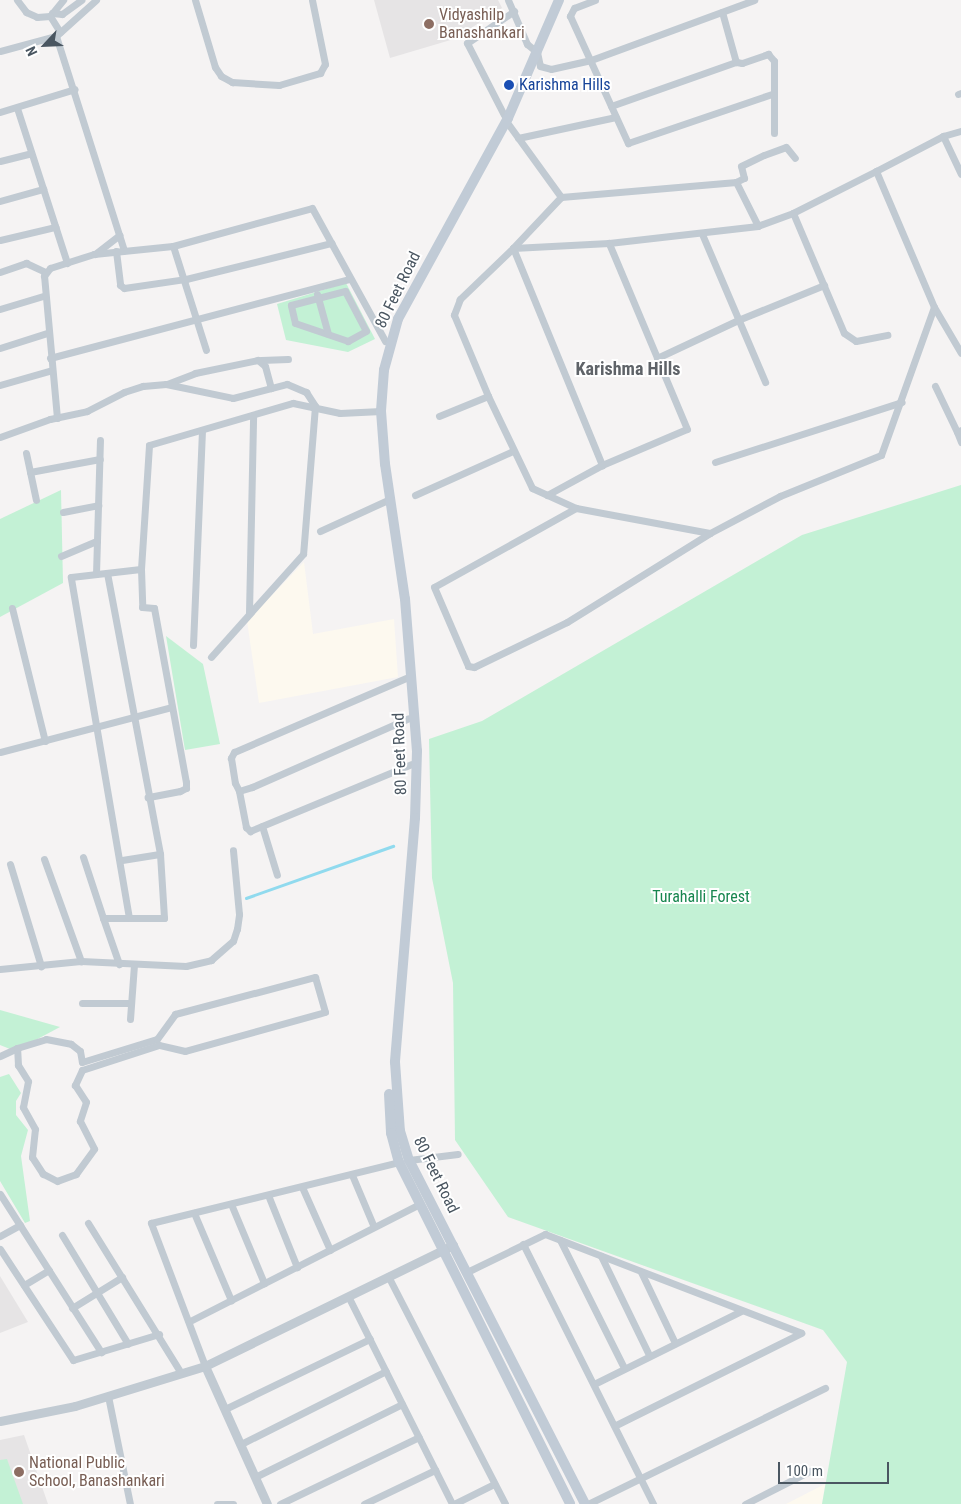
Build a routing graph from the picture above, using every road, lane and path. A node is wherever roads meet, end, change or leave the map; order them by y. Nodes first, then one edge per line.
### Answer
1 (17, 0) edge
2 (63, 0) edge
3 (81, 0) edge
4 (96, 0) edge
5 (195, 0) edge
6 (312, 0) edge
7 (508, 0) edge
8 (554, 0) edge
9 (559, 0) edge
10 (595, 0) edge
11 (754, 0) edge
12 (514, 12) junction
13 (722, 12) junction
14 (51, 15) junction
15 (58, 34) junction
16 (534, 50) junction
17 (0, 51) edge
18 (591, 60) junction
19 (736, 62) junction
20 (75, 90) junction
21 (772, 94) junction
22 (611, 106) junction
23 (17, 108) junction
24 (0, 112) edge
25 (616, 117) junction
26 (505, 118) junction
27 (961, 131) edge
28 (774, 133) dead end
29 (943, 136) junction
30 (518, 138) junction
31 (31, 152) junction
32 (795, 158) dead end
33 (0, 161) edge
34 (876, 171) junction
35 (961, 174) edge
36 (736, 182) junction
37 (43, 189) junction
38 (561, 197) junction
39 (0, 201) edge
40 (793, 213) junction
41 (758, 226) junction
42 (55, 227) junction
43 (119, 234) junction
44 (702, 234) junction
45 (0, 240) edge
46 (332, 243) junction
47 (609, 243) junction
48 (173, 246) junction
49 (513, 248) junction
50 (120, 251) junction
51 (94, 254) junction
52 (67, 264) junction
53 (0, 272) edge
54 (45, 272) junction
55 (186, 279) junction
56 (350, 279) junction
57 (824, 285) junction
58 (316, 289) junction
59 (44, 296) junction
60 (318, 298) junction
61 (934, 307) junction
62 (0, 309) edge
63 (738, 320) junction
64 (198, 322) junction
65 (48, 333) junction
66 (328, 334) junction
67 (887, 335) dead end
68 (385, 340) junction
69 (0, 348) edge
70 (206, 350) dead end
71 (961, 353) edge
72 (50, 358) junction
73 (657, 358) junction
74 (288, 359) dead end
75 (261, 360) junction
76 (52, 370) junction
77 (765, 382) dead end
78 (166, 384) junction
79 (0, 385) edge
80 (935, 386) dead end
81 (271, 388) junction
82 (488, 396) junction
83 (902, 402) junction
84 (315, 406) junction
85 (378, 411) junction
86 (253, 415) junction
87 (439, 416) dead end
88 (57, 418) junction
89 (202, 431) junction
90 (959, 431) edge
91 (0, 437) edge
92 (100, 440) dead end
93 (961, 442) edge
94 (513, 451) junction
95 (26, 453) dead end
96 (100, 459) junction
97 (715, 462) dead end
98 (602, 465) junction
99 (30, 472) junction
100 (547, 494) junction
101 (415, 495) dead end
102 (388, 499) junction
103 (36, 500) dead end
104 (98, 505) junction
105 (576, 508) junction
106 (63, 512) dead end
107 (320, 531) dead end
108 (710, 533) junction
109 (97, 541) junction
110 (61, 556) dead end
111 (141, 569) junction
112 (107, 573) junction
113 (96, 574) junction
114 (12, 608) dead end
115 (249, 613) junction
116 (193, 646) dead end
117 (210, 657) dead end
118 (406, 678) junction
119 (171, 707) junction
120 (132, 718) junction
121 (409, 718) junction
122 (97, 727) junction
123 (45, 741) junction
124 (0, 752) edge
125 (412, 764) junction
126 (239, 791) junction
127 (148, 797) junction
128 (262, 826) junction
129 (234, 850) dead end
130 (160, 854) junction
131 (83, 856) dead end
132 (44, 859) dead end
133 (122, 860) junction
134 (10, 864) dead end
135 (277, 875) dead end
136 (103, 918) junction
137 (129, 918) junction
138 (81, 961) junction
139 (119, 964) junction
140 (134, 965) junction
141 (41, 966) junction
142 (0, 969) edge
143 (82, 1003) dead end
144 (131, 1004) junction
145 (130, 1018) dead end
146 (394, 1034) junction
147 (17, 1048) junction
148 (140, 1048) junction
149 (0, 1056) edge
150 (94, 1062) junction
151 (458, 1154) dead end
152 (404, 1161) junction
153 (352, 1175) junction
154 (302, 1187) junction
155 (0, 1194) edge
156 (268, 1195) junction
157 (231, 1204) junction
158 (420, 1204) junction
159 (194, 1213) junction
160 (88, 1223) dead end
161 (20, 1225) junction
162 (374, 1227) junction
163 (0, 1236) edge
164 (62, 1236) dead end
165 (560, 1240) junction
166 (453, 1244) junction
167 (523, 1244) junction
168 (0, 1249) edge
169 (330, 1250) junction
170 (442, 1250) junction
171 (601, 1256) junction
172 (297, 1266) junction
173 (49, 1270) junction
174 (467, 1272) junction
175 (641, 1272) junction
176 (388, 1276) junction
177 (122, 1277) junction
178 (264, 1283) junction
179 (24, 1284) junction
180 (97, 1292) junction
181 (348, 1296) junction
182 (231, 1300) junction
183 (72, 1308) junction
184 (741, 1311) junction
185 (190, 1321) junction
186 (159, 1334) junction
187 (370, 1339) junction
188 (675, 1343) junction
189 (128, 1344) junction
190 (101, 1352) junction
191 (649, 1356) junction
192 (205, 1366) junction
193 (624, 1368) junction
194 (185, 1371) junction
195 (386, 1372) junction
196 (594, 1384) junction
197 (825, 1388) dead end
198 (108, 1396) junction
199 (402, 1404) junction
200 (225, 1409) junction
201 (1, 1420) edge
202 (616, 1425) junction
203 (419, 1437) junction
204 (241, 1444) junction
205 (435, 1470) junction
206 (810, 1471) dead end
207 (255, 1476) junction
208 (641, 1480) junction
209 (494, 1484) junction
210 (130, 1504) edge
211 (217, 1504) edge
212 (234, 1504) edge
213 (267, 1504) edge
214 (280, 1504) edge
215 (364, 1504) edge
216 (453, 1504) edge
217 (505, 1504) edge
218 (570, 1504) edge
219 (586, 1504) edge
220 (653, 1504) edge
221 (745, 1504) edge

1 - 14 street
2 - 14 street
3 - 14 street
4 - 15 street
5 - 6 street
7 - 12 street
8 - 16 main road, 80 Feet Road
9 - 16 main road, 80 Feet Road
10 - 18 street
11 - 13 street
12 - 16 street
12 - 26 street
13 - 18 street
13 - 19 street
14 - 15 street
15 - 17 street
15 - 20 street
16 - 18 street
16 - 26 main road, 80 Feet Road
18 - 22 street
19 - 21 street
19 - 22 street
20 - 23 street
20 - 43 street
21 - 25 street
21 - 28 street
22 - 25 street
23 - 24 street
23 - 31 street
25 - 30 street
26 - 30 street
26 - 68 main road, 80 Feet Road
26 - 85 main road, 80 Feet Road
27 - 29 street
29 - 34 street
29 - 35 street
30 - 38 street
31 - 33 street
31 - 37 street
32 - 36 street
34 - 40 street
34 - 61 street
36 - 38 street
36 - 41 street
37 - 39 street
37 - 42 street
38 - 49 street
40 - 41 street
40 - 57 street
41 - 44 street
42 - 45 street
42 - 52 street
43 - 50 street
43 - 51 street
44 - 47 street
44 - 63 street
46 - 48 street
46 - 55 street
46 - 56 street
47 - 49 street
47 - 73 street
48 - 50 street
48 - 55 street
49 - 82 street
49 - 98 street
50 - 51 street
50 - 55 street
51 - 52 street
52 - 54 street
53 - 54 street
54 - 59 street
55 - 64 street
56 - 58 street
56 - 68 street
57 - 63 street
57 - 67 street
58 - 60 street
58 - 64 street
59 - 62 street
59 - 65 street
60 - 66 street
60 - 66 street
60 - 66 street
61 - 71 street
61 - 83 street
63 - 73 street
63 - 77 street
64 - 70 street
64 - 72 street
65 - 69 street
65 - 72 street
68 - 85 main road, 80 Feet Road
72 - 76 street
73 - 98 street
74 - 75 street
75 - 78 street
75 - 81 street
76 - 79 street
76 - 88 street
78 - 81 street
78 - 88 street
80 - 90 street
81 - 84 street
82 - 87 street
82 - 94 street
83 - 97 street
83 - 108 street
84 - 85 street
84 - 86 street
84 - 115 street
85 - 102 main road, 80 Feet Road
86 - 89 street
86 - 115 street
88 - 91 street
89 - 111 street
89 - 116 street
90 - 93 street
92 - 96 street
94 - 100 street
94 - 101 street
95 - 99 street
96 - 99 street
96 - 104 street
98 - 100 street
99 - 103 street
100 - 105 street
102 - 107 street
102 - 118 main road, 80 Feet Road
102 - 146 main road, 80 Feet Road
104 - 106 street
104 - 109 street
105 - 108 street
105 - 108 street
109 - 110 street
109 - 113 street
111 - 112 street
111 - 119 street
112 - 113 street
112 - 120 street
113 - 122 street
114 - 123 street
115 - 117 street
118 - 121 main road, 80 Feet Road
118 - 126 street
119 - 120 street
119 - 127 street
120 - 122 street
120 - 127 street
121 - 125 main road, 80 Feet Road
121 - 126 street
122 - 123 street
122 - 133 street
123 - 124 street
125 - 128 street
125 - 146 main road, 80 Feet Road
126 - 128 street
127 - 130 street
128 - 135 street
129 - 140 street
130 - 133 street
130 - 137 street
131 - 136 street
132 - 138 street
133 - 137 street
134 - 141 street
136 - 137 street
136 - 139 street
138 - 139 street
138 - 141 street
139 - 140 street
140 - 144 street
141 - 142 street
143 - 144 street
144 - 145 street
146 - 152 main road, 80 Feet Road
147 - 149 street
147 - 150 street
147 - 150 street
148 - 148 street
148 - 150 street
151 - 152 street
152 - 153 street
152 - 158 main road, 80 Feet Road
152 - 166 main road, 80 Feet Road
153 - 154 street
153 - 162 street
154 - 156 street
154 - 169 street
155 - 161 street
156 - 157 street
156 - 172 street
157 - 159 street
157 - 178 street
158 - 162 street
158 - 170 main road, 80 Feet Road
159 - 182 street
159 - 185 street
160 - 177 street
161 - 163 street
161 - 173 street
162 - 169 street
164 - 180 street
165 - 167 street
165 - 171 street
165 - 193 street
166 - 170 street
166 - 174 main road, 80 Feet Road
167 - 174 street
167 - 196 street
168 - 179 street
169 - 172 street
170 - 176 street
170 - 218 main road, 80 Feet Road
171 - 175 street
171 - 191 street
172 - 178 street
173 - 179 street
173 - 183 street
174 - 219 main road, 80 Feet Road
175 - 184 street
175 - 188 street
176 - 181 street
176 - 209 street
177 - 180 street
177 - 186 street
178 - 182 street
179 - 190 street
180 - 183 street
180 - 189 street
181 - 187 street
181 - 192 street
182 - 185 street
183 - 190 street
184 - 188 street
184 - 202 street
185 - 192 street
186 - 189 street
186 - 194 street
187 - 195 street
187 - 200 street
188 - 191 street
189 - 190 street
191 - 193 street
192 - 194 street
192 - 200 street
193 - 196 street
194 - 198 street
195 - 199 street
195 - 204 street
196 - 202 street
197 - 208 street
198 - 201 street
198 - 210 street
199 - 203 street
199 - 207 street
200 - 204 street
202 - 208 street
203 - 205 street
203 - 214 street
204 - 207 street
205 - 215 street
205 - 216 street
206 - 221 street
207 - 213 street
208 - 219 street
208 - 220 street
209 - 216 street
209 - 217 street
211 - 212 street

